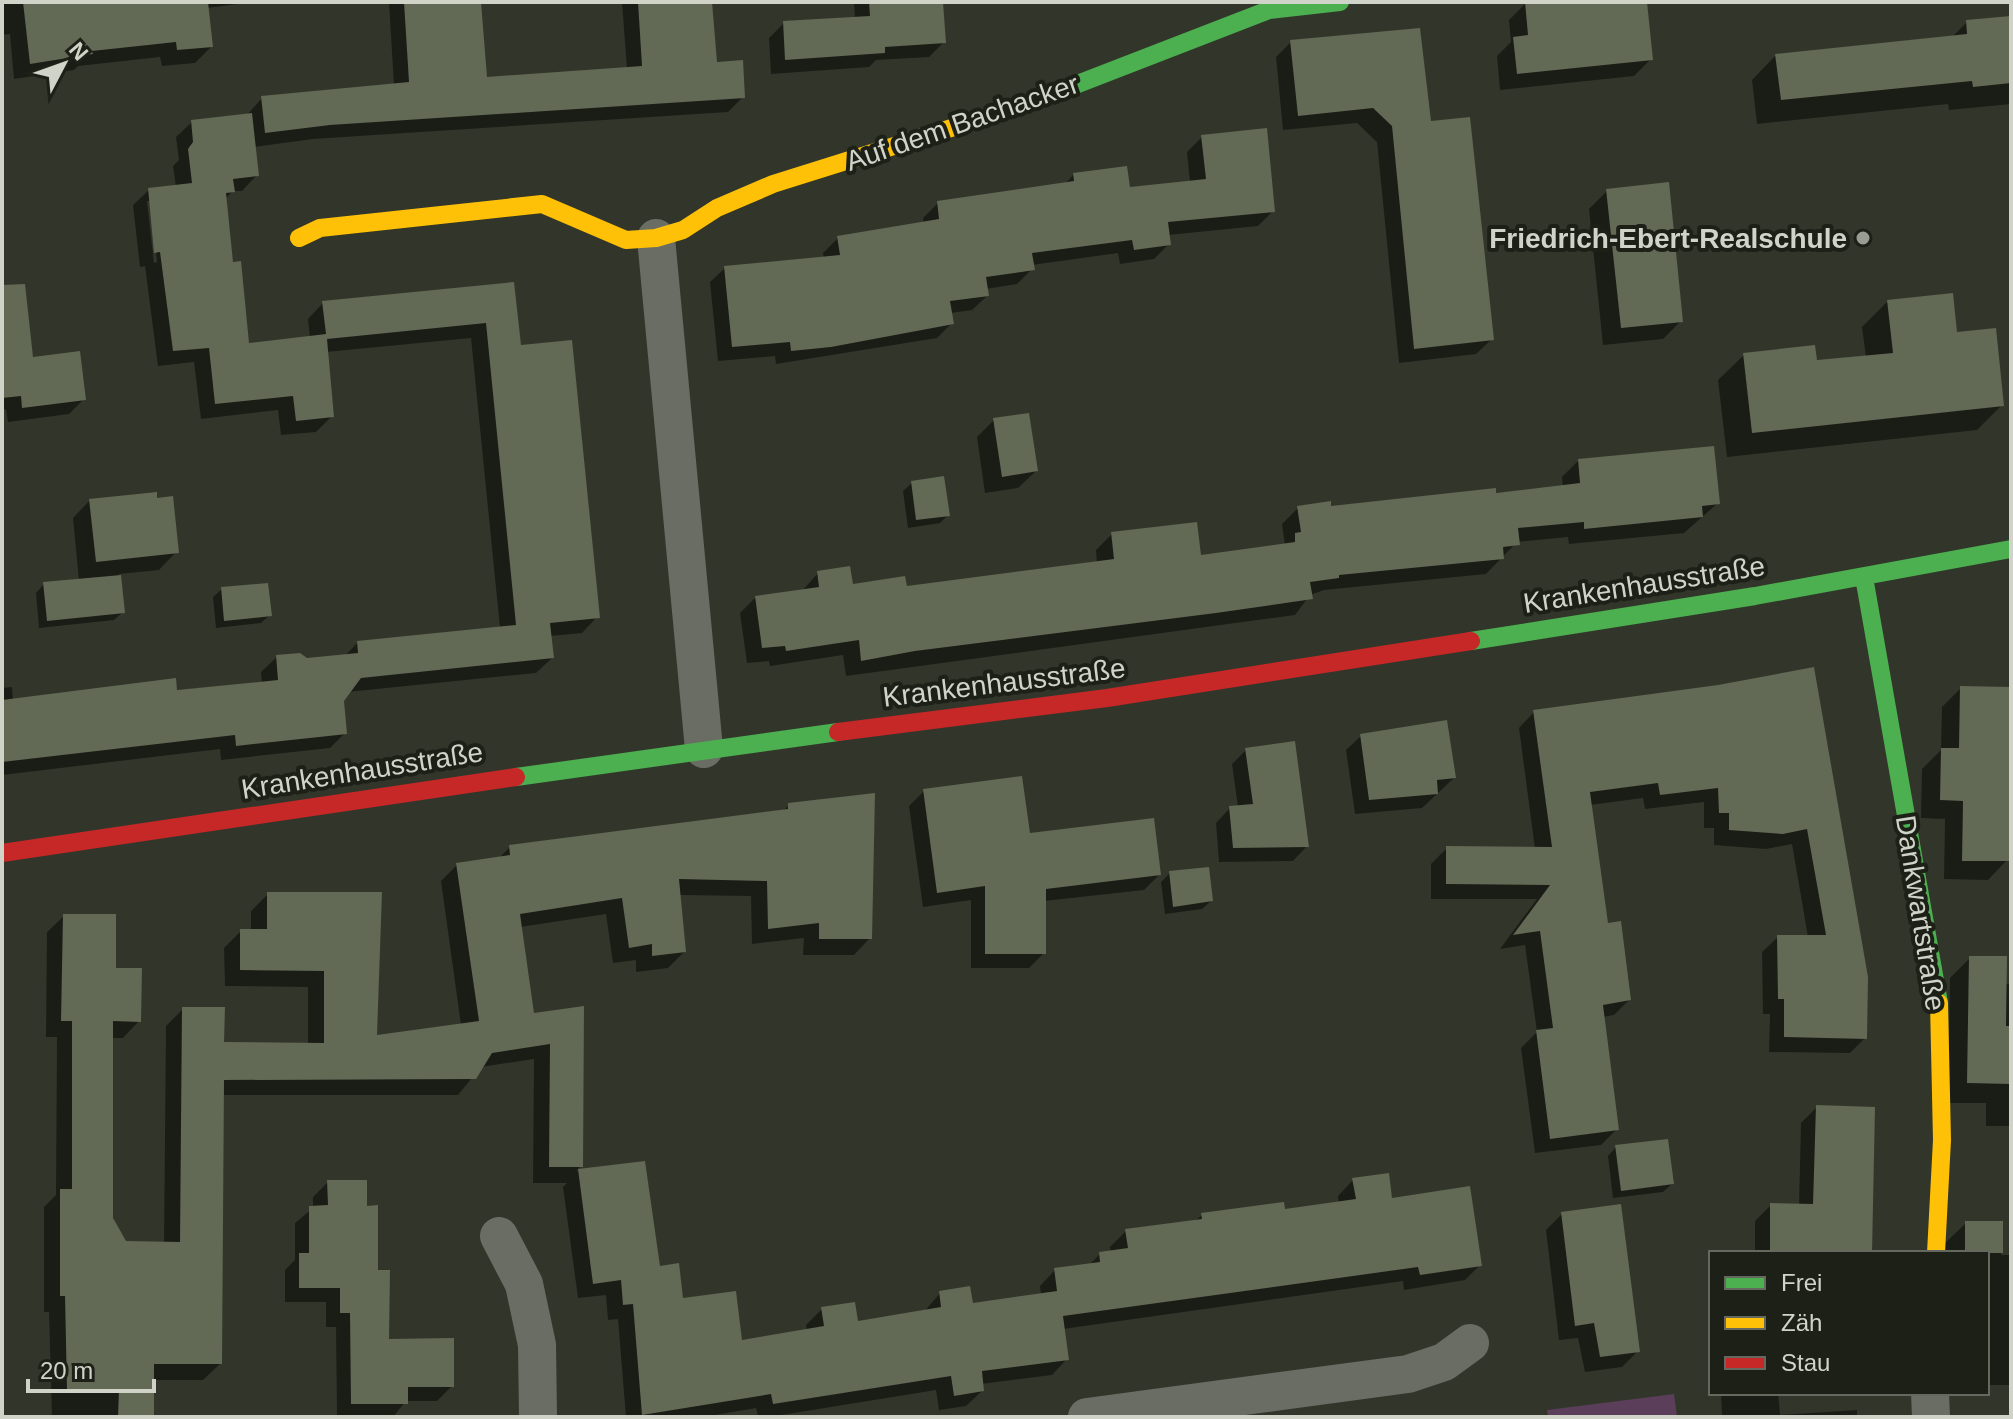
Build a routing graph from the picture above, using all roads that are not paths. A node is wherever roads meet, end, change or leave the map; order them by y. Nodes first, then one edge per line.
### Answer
1 (1340, 2) edge
2 (299, 238) dead end
3 (656, 238) junction
4 (2011, 549) edge
5 (1864, 577) junction
6 (704, 749) junction
7 (2, 853) edge
8 (499, 1236) dead end
9 (1936, 1251) edge
10 (1470, 1343) dead end
11 (1930, 1395) edge
12 (538, 1417) edge
13 (1087, 1417) edge
14 (1931, 1417) edge

1 - 3 street, Auf dem Bachacker
2 - 3 street, Auf dem Bachacker
3 - 6 street
4 - 5 street, Krankenhausstraße
5 - 6 street, Krankenhausstraße
5 - 9 street, Dankwartstraße
6 - 7 street, Krankenhausstraße
8 - 12 street
10 - 13 street
11 - 14 street

